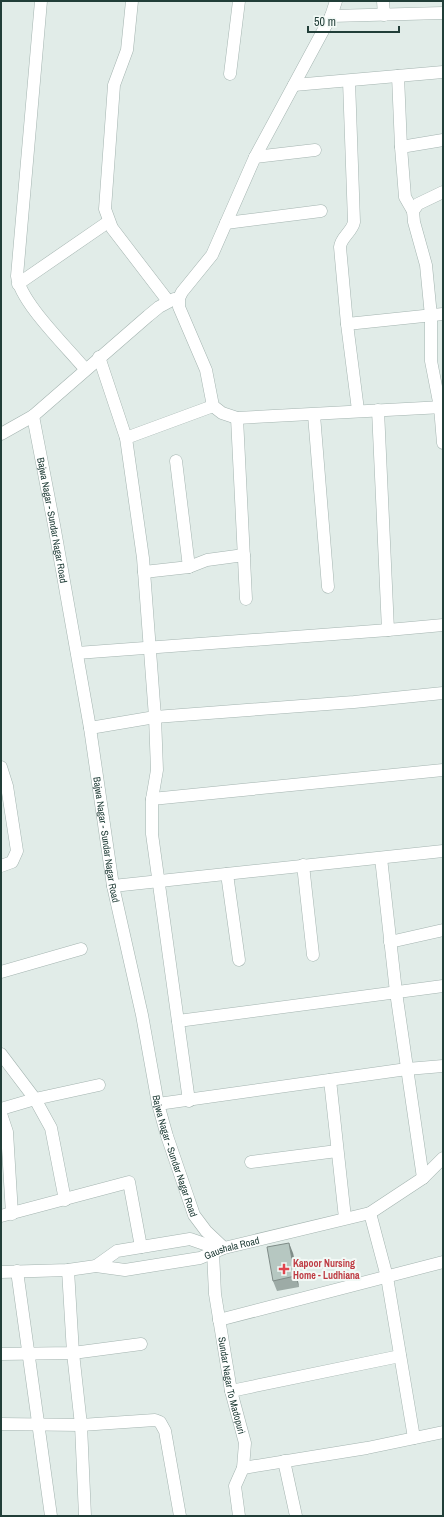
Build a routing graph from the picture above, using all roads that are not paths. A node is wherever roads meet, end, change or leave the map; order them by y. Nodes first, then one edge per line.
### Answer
1 (41, 1) edge
2 (132, 1) edge
3 (239, 1) edge
4 (336, 1) edge
5 (383, 1) edge
6 (441, 9) edge
7 (384, 15) junction
8 (331, 16) junction
9 (443, 72) edge
10 (230, 74) dead end
11 (398, 76) junction
12 (349, 82) junction
13 (294, 86) junction
14 (443, 140) edge
15 (401, 147) junction
16 (315, 150) dead end
17 (255, 157) junction
18 (443, 192) edge
19 (321, 211) dead end
20 (413, 211) junction
21 (108, 222) junction
22 (226, 224) junction
23 (18, 284) junction
24 (174, 300) junction
25 (437, 315) edge
26 (347, 324) junction
27 (99, 357) junction
28 (85, 369) junction
29 (213, 406) junction
30 (442, 407) edge
31 (358, 410) junction
32 (378, 410) junction
33 (314, 415) junction
34 (33, 416) junction
35 (237, 418) junction
36 (5, 432) edge
37 (126, 438) junction
38 (443, 443) edge
39 (176, 461) dead end
40 (244, 555) junction
41 (189, 567) junction
42 (144, 572) junction
43 (328, 587) dead end
44 (246, 599) dead end
45 (443, 625) edge
46 (388, 630) junction
47 (150, 648) junction
48 (77, 653) junction
49 (443, 693) edge
50 (155, 717) junction
51 (90, 728) junction
52 (1, 767) edge
53 (443, 770) edge
54 (152, 799) junction
55 (6, 816) edge
56 (443, 851) edge
57 (381, 858) junction
58 (304, 865) junction
59 (1, 866) edge
60 (227, 874) junction
61 (159, 882) junction
62 (113, 886) junction
63 (443, 930) edge
64 (390, 942) junction
65 (81, 949) dead end
66 (314, 955) dead end
67 (239, 960) dead end
68 (1, 972) edge
69 (443, 986) edge
70 (396, 992) junction
71 (178, 1021) junction
72 (1, 1054) edge
73 (443, 1066) edge
74 (407, 1069) junction
75 (330, 1080) junction
76 (99, 1085) dead end
77 (35, 1099) junction
78 (189, 1100) junction
79 (158, 1104) junction
80 (1, 1109) edge
81 (1, 1114) edge
82 (338, 1151) junction
83 (443, 1158) edge
84 (251, 1162) dead end
85 (423, 1178) junction
86 (65, 1200) junction
87 (370, 1213) junction
88 (6, 1215) edge
89 (345, 1218) junction
90 (141, 1247) junction
91 (219, 1250) junction
92 (443, 1262) edge
93 (96, 1266) junction
94 (68, 1270) junction
95 (17, 1271) junction
96 (1, 1272) edge
97 (387, 1277) junction
98 (219, 1320) junction
99 (140, 1344) dead end
100 (29, 1353) junction
101 (74, 1353) junction
102 (1, 1354) edge
103 (400, 1356) junction
104 (231, 1391) junction
105 (1, 1424) edge
106 (37, 1425) junction
107 (81, 1425) junction
108 (443, 1432) edge
109 (414, 1438) junction
110 (284, 1461) junction
111 (243, 1468) junction
112 (50, 1516) edge
113 (85, 1516) edge
114 (180, 1516) edge
115 (239, 1516) edge
116 (296, 1516) edge

1 - 23 street
2 - 21 street
3 - 10 street
4 - 8 street
5 - 7 street
6 - 7 street
7 - 8 street
8 - 13 street
9 - 11 street
11 - 12 street
11 - 15 street
12 - 13 street
12 - 26 street
13 - 17 street
14 - 15 street
15 - 20 street
16 - 17 street
17 - 22 street
18 - 20 street
19 - 22 street
20 - 25 street
21 - 23 street
21 - 24 street
22 - 24 street
23 - 28 street
24 - 27 street
24 - 29 street
25 - 26 street
25 - 30 street
26 - 31 street
27 - 28 street
27 - 37 street
28 - 34 street
29 - 35 street
29 - 37 street
30 - 32 street
30 - 38 street
31 - 32 street
31 - 33 street
32 - 46 street
33 - 35 street
33 - 43 street
34 - 36 street
34 - 48 street, Bajwa Nagar - Sundar Nagar Road
35 - 40 street
37 - 42 street
39 - 41 street
40 - 41 street
40 - 44 street
41 - 42 street
42 - 47 street
45 - 46 street
46 - 47 street
47 - 48 street
47 - 50 street
48 - 51 street, Bajwa Nagar - Sundar Nagar Road
49 - 50 street
50 - 51 street
50 - 54 street
51 - 62 street, Bajwa Nagar - Sundar Nagar Road
52 - 55 street
53 - 54 street
54 - 61 street
55 - 59 street
56 - 57 street
57 - 58 street
57 - 64 street
58 - 60 street
58 - 66 street
60 - 61 street
60 - 67 street
61 - 62 street
61 - 71 street
62 - 79 street, Bajwa Nagar - Sundar Nagar Road
63 - 64 street
64 - 70 street
65 - 68 street
69 - 70 street
70 - 71 street
70 - 74 street
71 - 78 street
72 - 77 street
73 - 74 street
74 - 75 street
74 - 85 street
75 - 78 street
75 - 82 street
76 - 77 street
77 - 80 street
77 - 86 street
78 - 79 street
79 - 91 street, Bajwa Nagar - Sundar Nagar Road
81 - 88 street
82 - 84 street
82 - 89 street
83 - 85 street, Gaushala Road
85 - 87 street, Gaushala Road
86 - 88 street
86 - 90 street
87 - 89 street, Gaushala Road
87 - 97 street
89 - 91 street, Gaushala Road
90 - 91 street
90 - 93 street
91 - 93 street, Gaushala Road
91 - 98 street, Sundar Nagar To Madopuri
92 - 97 street
93 - 94 street, Gaushala Road
94 - 95 street, Gaushala Road
94 - 101 street
95 - 96 street, Gaushala Road
95 - 100 street
97 - 98 street
97 - 103 street
98 - 104 street, Sundar Nagar To Madopuri
99 - 101 street
100 - 101 street
100 - 102 street
100 - 106 street
101 - 107 street
103 - 104 street
103 - 109 street
104 - 111 street, Sundar Nagar To Madopuri
105 - 106 street
106 - 107 street
106 - 112 street
107 - 113 street
107 - 114 street
108 - 109 street
109 - 110 street
110 - 111 street
110 - 116 street
111 - 115 street, Sundar Nagar To Madopuri

